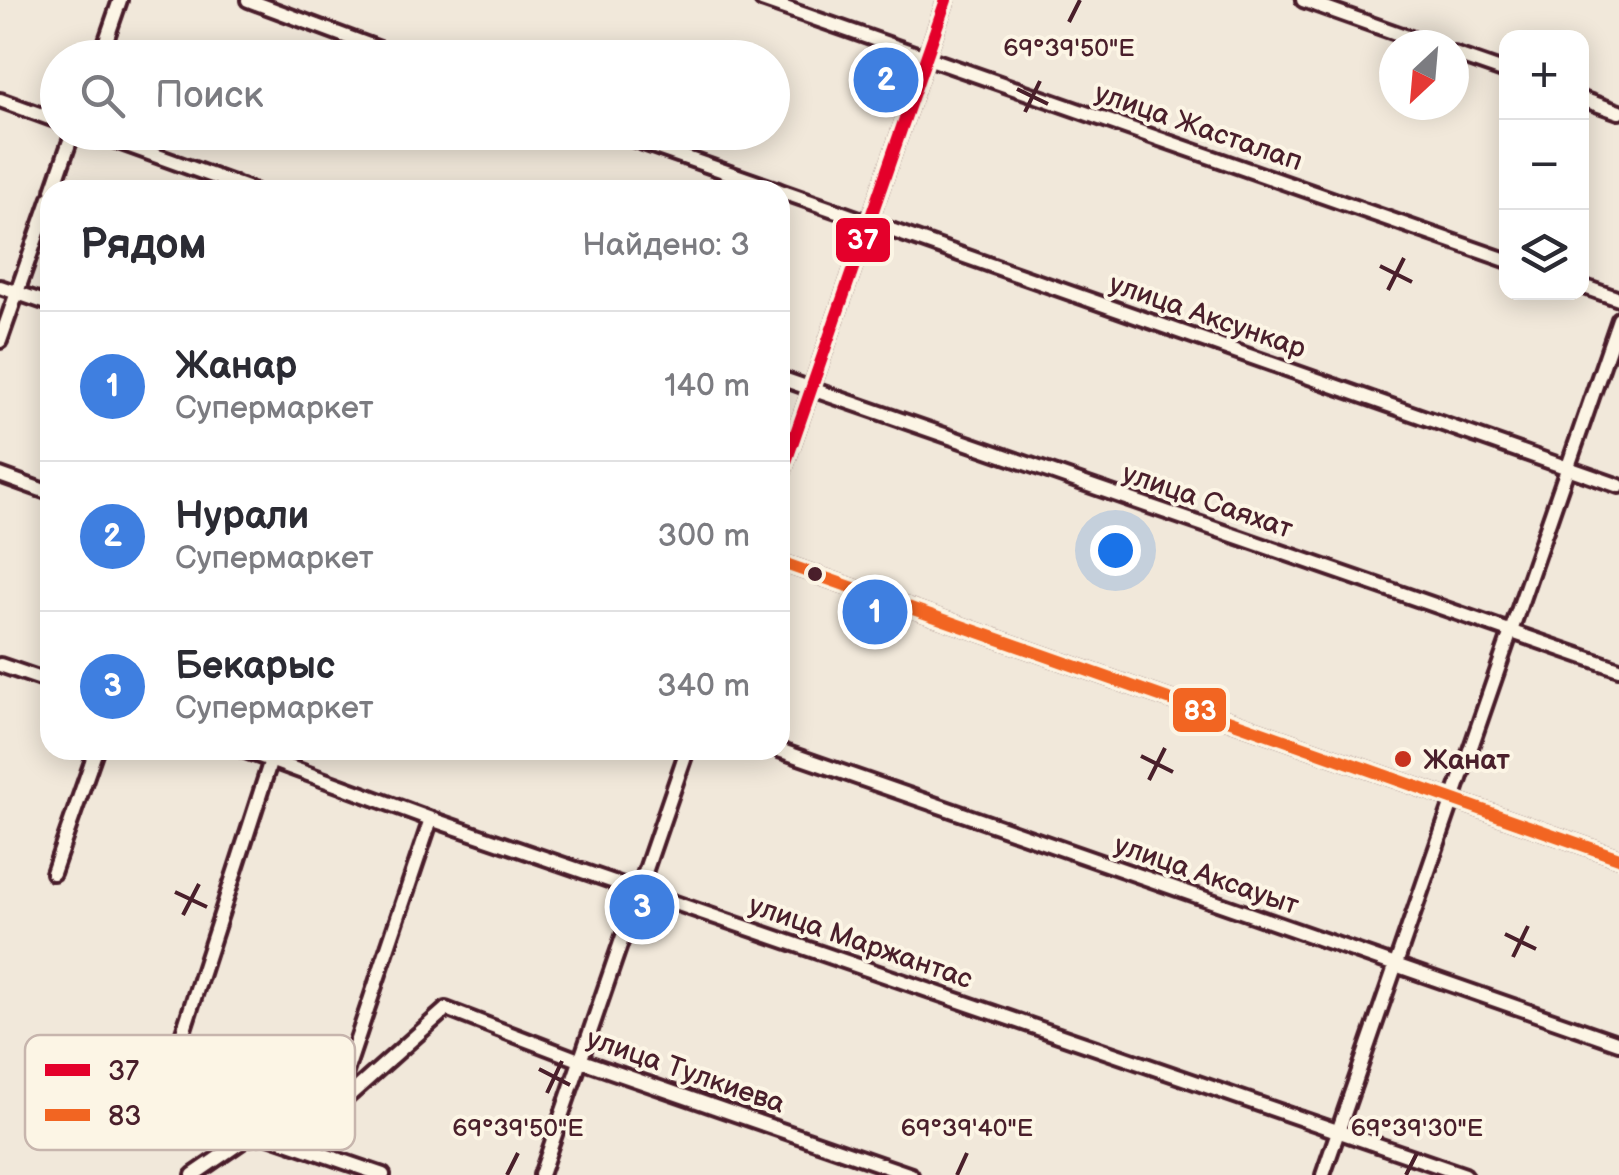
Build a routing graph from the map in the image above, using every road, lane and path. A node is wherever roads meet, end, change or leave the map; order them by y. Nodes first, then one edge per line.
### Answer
1 (120, 0) edge
2 (248, 0) edge
3 (762, 0) edge
4 (946, 0) edge
5 (1303, 0) edge
6 (1388, 30) edge
7 (106, 40) edge
8 (356, 40) edge
9 (928, 58) junction
10 (1469, 59) edge
11 (1499, 70) edge
12 (0, 100) edge
13 (1589, 101) edge
14 (1619, 112) edge
15 (40, 114) edge
16 (67, 150) edge
17 (141, 150) edge
18 (664, 150) edge
19 (56, 180) edge
20 (224, 180) edge
21 (750, 180) edge
22 (790, 194) edge
23 (870, 222) junction
24 (40, 227) edge
25 (1499, 258) edge
26 (0, 287) edge
27 (1589, 289) edge
28 (17, 293) junction
29 (1619, 300) edge
30 (40, 301) edge
31 (1619, 319) edge
32 (0, 341) edge
33 (790, 381) edge
34 (812, 389) junction
35 (790, 451) edge
36 (1567, 469) junction
37 (0, 475) edge
38 (1619, 486) edge
39 (40, 489) edge
40 (790, 566) edge
41 (1509, 632) junction
42 (0, 665) edge
43 (1619, 670) edge
44 (40, 679) edge
45 (790, 754) edge
46 (93, 760) edge
47 (271, 760) joint
48 (684, 760) edge
49 (1452, 800) junction
50 (431, 819) junction
51 (1619, 858) edge
52 (53, 873) dead end
53 (640, 891) junction
54 (1395, 966) junction
55 (182, 1035) edge
56 (1619, 1043) edge
57 (355, 1048) edge
58 (580, 1060) junction
59 (355, 1089) edge
60 (1338, 1132) junction
61 (229, 1150) edge
62 (315, 1150) edge
63 (193, 1175) edge
64 (383, 1175) edge
65 (541, 1175) edge
66 (911, 1175) edge
67 (1323, 1175) edge
68 (1465, 1175) edge

1 - 7 street
2 - 8 street
3 - 9 street, улица Жасталап
4 - 9 street
5 - 6 street
9 - 23 street
9 - 25 street, улица Жасталап
10 - 11 street
12 - 15 street
13 - 14 street
16 - 19 street
17 - 20 street
18 - 21 street, улица Аксункар
22 - 23 street, улица Аксункар
23 - 34 street
23 - 36 street, улица Аксункар
24 - 28 street
26 - 28 street
27 - 29 street
28 - 30 street
28 - 32 street
31 - 36 street
33 - 34 street, улица Саяхат
34 - 35 street
34 - 41 street, улица Саяхат
36 - 38 street, улица Аксункар
36 - 41 street
37 - 39 street
40 - 49 street
41 - 43 street, улица Саяхат
41 - 49 street
42 - 44 street
45 - 54 street, улица Аксауыт
46 - 52 street
47 - 50 street, улица Маржантас
47 - 55 street
48 - 53 street
49 - 51 street
49 - 54 street
50 - 53 street, улица Маржантас
50 - 57 street
53 - 58 street
53 - 60 street, улица Маржантас
54 - 56 street, улица Аксауыт
54 - 60 street
58 - 59 street, улица Тулкиева
58 - 65 street
58 - 66 street, улица Тулкиева
60 - 67 street
60 - 68 street, улица Маржантас
61 - 63 street
62 - 64 street

